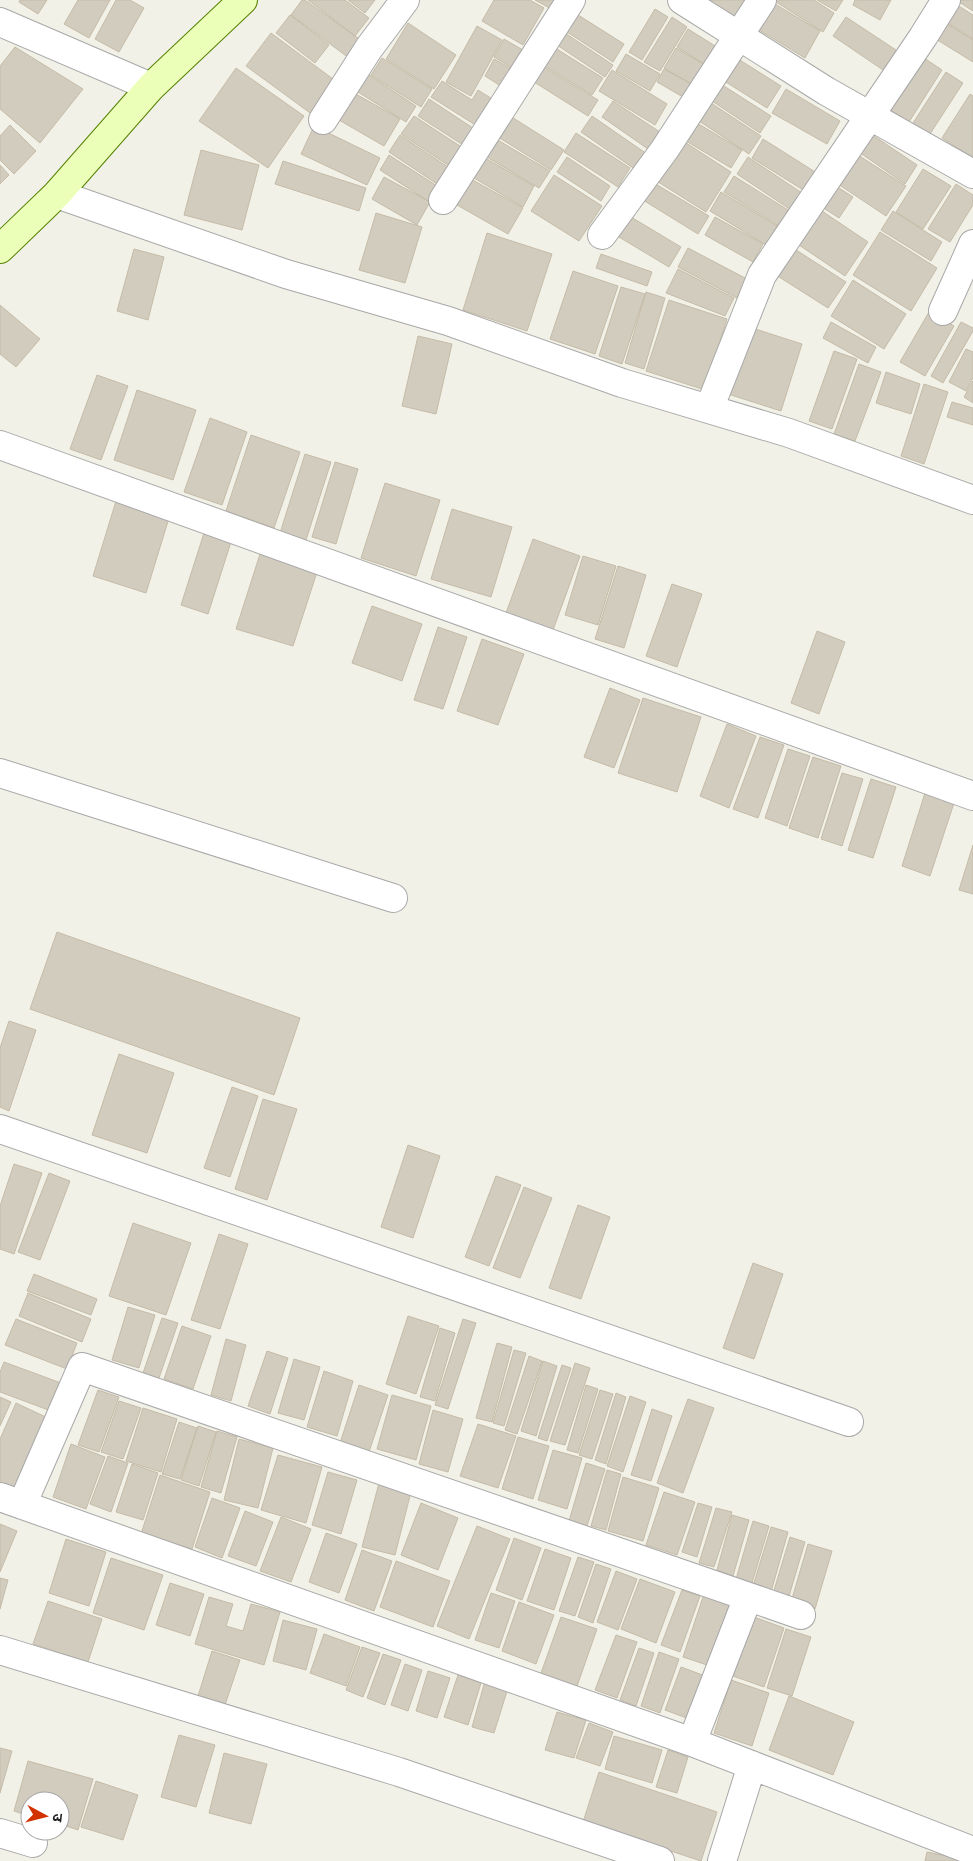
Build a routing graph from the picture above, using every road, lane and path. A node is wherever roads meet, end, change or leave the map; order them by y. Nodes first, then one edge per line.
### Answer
1 (243, 0) edge
2 (405, 0) edge
3 (571, 0) edge
4 (682, 0) edge
5 (762, 0) edge
6 (946, 0) edge
7 (0, 22) edge
8 (738, 35) junction
9 (151, 87) junction
10 (870, 115) junction
11 (323, 120) dead end
12 (973, 174) edge
13 (57, 194) junction
14 (443, 200) dead end
15 (602, 235) dead end
16 (973, 244) edge
17 (0, 249) edge
18 (943, 311) dead end
19 (709, 409) junction
20 (0, 445) edge
21 (973, 500) edge
22 (0, 773) edge
23 (973, 796) edge
24 (393, 898) dead end
25 (0, 1129) edge
26 (849, 1422) dead end
27 (11, 1501) edge
28 (748, 1597) junction
29 (802, 1615) dead end
30 (0, 1650) edge
31 (692, 1742) junction
32 (752, 1765) junction
33 (0, 1833) edge
34 (32, 1843) dead end
35 (973, 1851) edge
36 (660, 1861) edge
37 (722, 1861) edge

1 - 9 street
2 - 11 street
3 - 14 street
4 - 8 street
5 - 8 street
6 - 10 street
7 - 9 street
8 - 10 street
8 - 15 street
9 - 13 street
10 - 12 street
10 - 19 street
13 - 17 street
13 - 19 street
16 - 18 street
19 - 21 street
20 - 23 street
22 - 24 street
25 - 26 street
27 - 28 street
27 - 31 street
28 - 29 street
28 - 31 street
30 - 36 street
31 - 32 street
32 - 35 street
32 - 37 street
33 - 34 street

